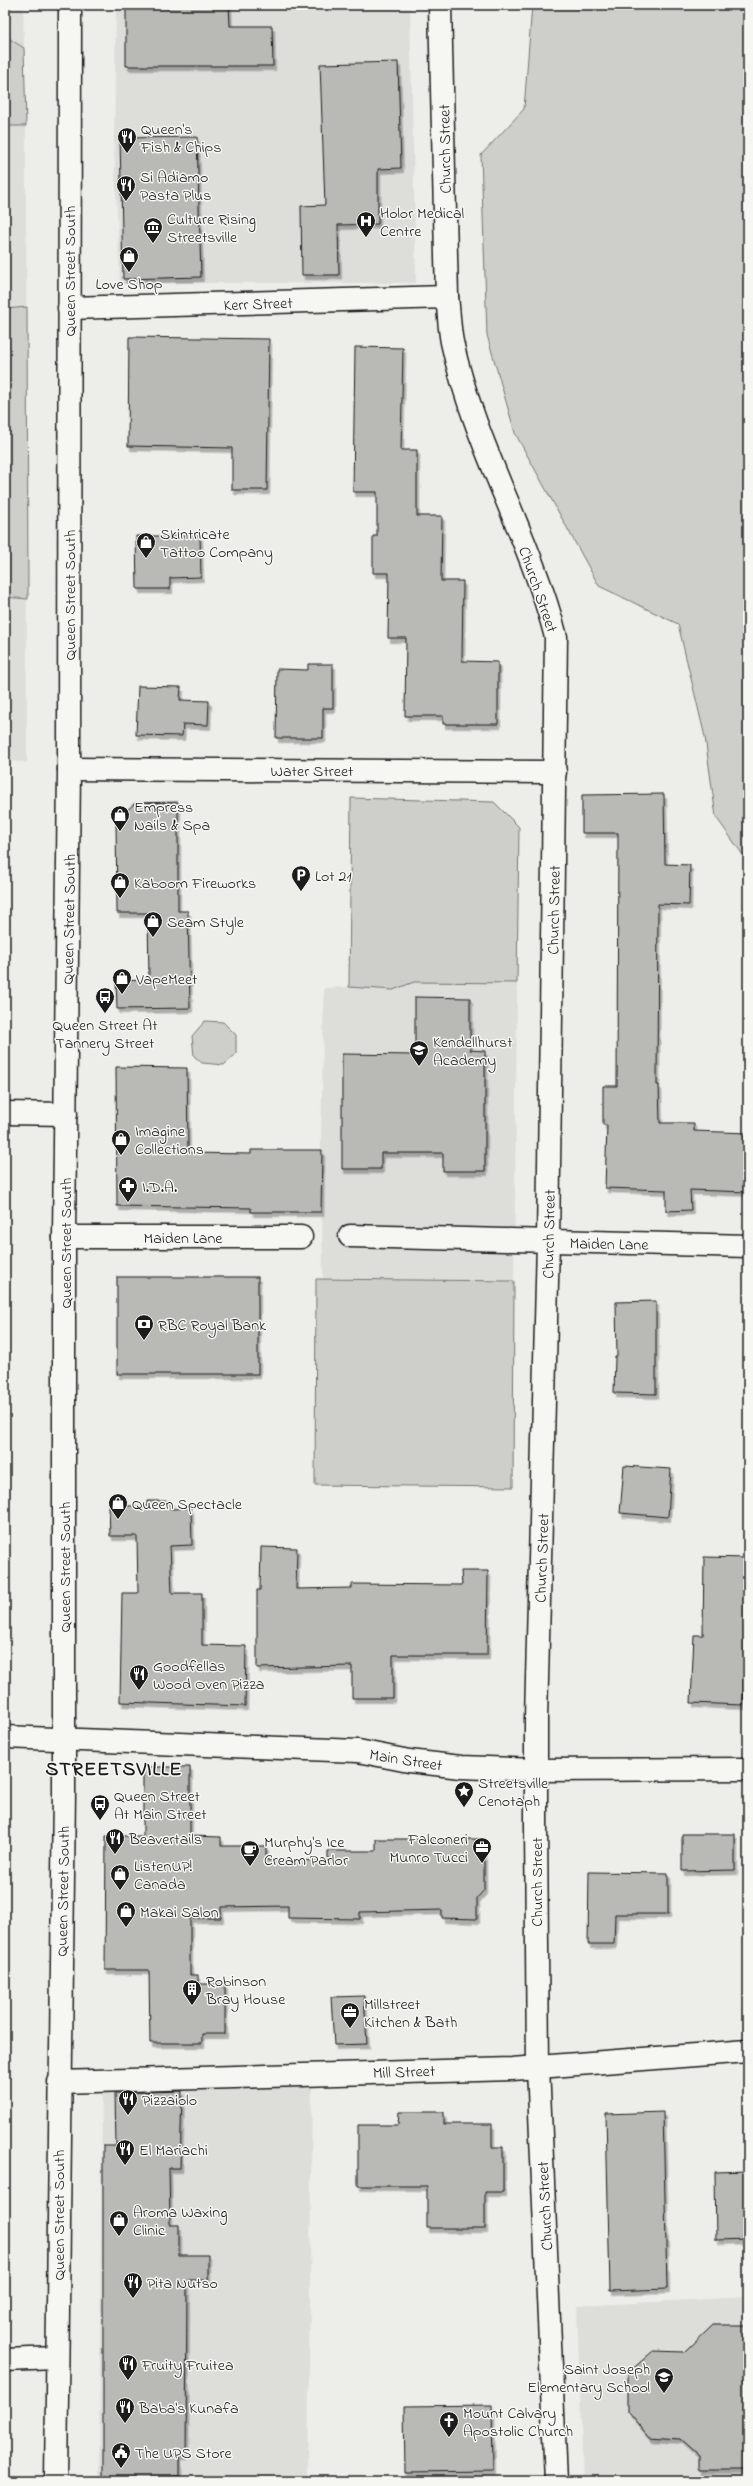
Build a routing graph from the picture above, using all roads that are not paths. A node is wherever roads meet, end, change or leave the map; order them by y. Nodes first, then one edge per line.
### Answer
1 (70, 5) edge
2 (440, 5) edge
3 (447, 297) junction
4 (69, 308) junction
5 (69, 769) junction
6 (555, 772) junction
7 (5, 1113) edge
8 (66, 1114) junction
9 (350, 1236) dead end
10 (64, 1237) junction
11 (301, 1237) dead end
12 (548, 1242) junction
13 (748, 1246) edge
14 (5, 1737) edge
15 (64, 1739) junction
16 (537, 1770) junction
17 (748, 1770) edge
18 (748, 2051) edge
19 (538, 2067) junction
20 (59, 2082) junction
21 (56, 2358) junction
22 (5, 2360) edge
23 (56, 2481) edge
24 (556, 2481) edge

1 - 4 street, Queen Street South
2 - 3 street, Church Street
3 - 4 street, Kerr Street
3 - 6 street, Church Street
4 - 5 street, Queen Street South
5 - 6 street, Water Street
5 - 8 street, Queen Street South
6 - 12 street, Church Street
7 - 8 street
8 - 10 street, Queen Street South
9 - 12 street, Maiden Lane
10 - 11 street, Maiden Lane
10 - 15 street, Queen Street South
12 - 13 street, Maiden Lane
12 - 16 street, Church Street
14 - 15 street, Main Street
15 - 16 street, Main Street
15 - 20 street, Queen Street South
16 - 17 street, Main Street
16 - 19 street, Church Street
18 - 19 street, Mill Street
19 - 20 street, Mill Street
19 - 24 street, Church Street
20 - 21 street, Queen Street South
21 - 22 street
21 - 23 street, Queen Street South

